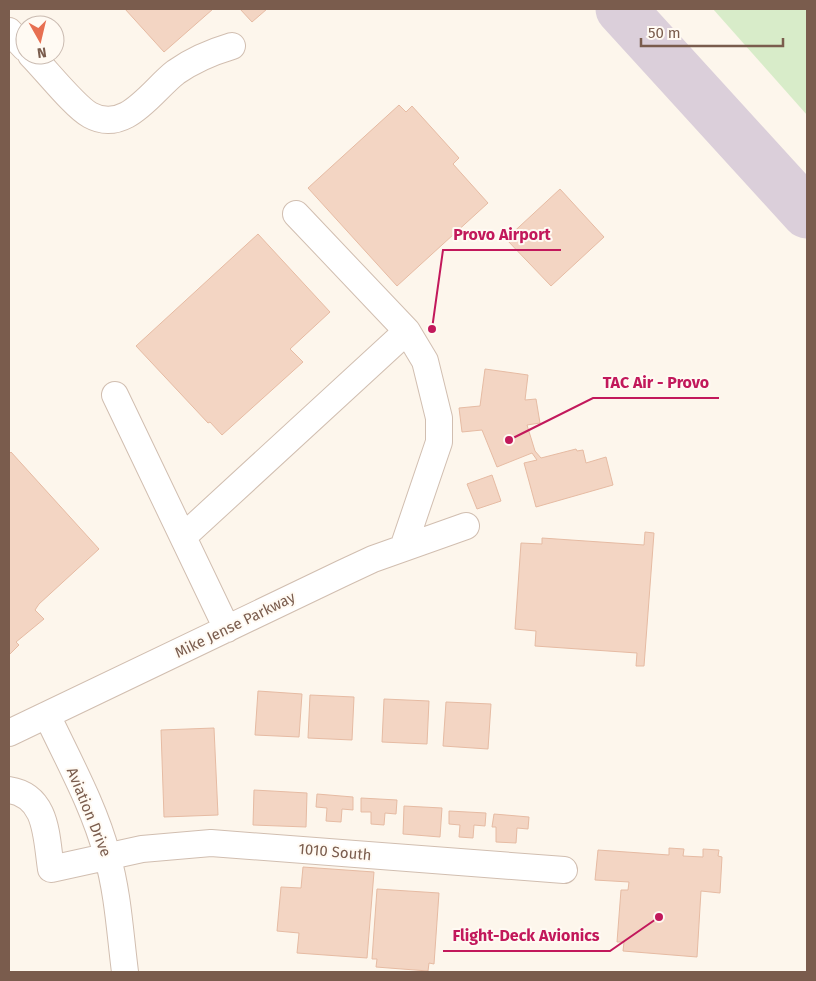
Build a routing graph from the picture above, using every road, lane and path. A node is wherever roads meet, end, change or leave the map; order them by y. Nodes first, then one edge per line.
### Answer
1 (232, 46) dead end
2 (40, 65) edge
3 (296, 214) dead end
4 (407, 331) junction
5 (115, 394) dead end
6 (466, 526) dead end
7 (183, 537) junction
8 (403, 548) junction
9 (227, 629) junction
10 (47, 715) junction
11 (9, 733) edge
12 (9, 790) edge
13 (107, 856) junction
14 (564, 870) dead end
15 (125, 972) edge

1 - 2 street
3 - 4 street
4 - 7 street
4 - 8 street
5 - 7 street
6 - 8 street, Mike Jense Parkway
7 - 9 street
8 - 9 street, Mike Jense Parkway
9 - 10 street, Mike Jense Parkway
10 - 11 street, Mike Jense Parkway
10 - 13 street, Aviation Drive
12 - 13 street, 1010 South
13 - 14 street, 1010 South
13 - 15 street, Aviation Drive

